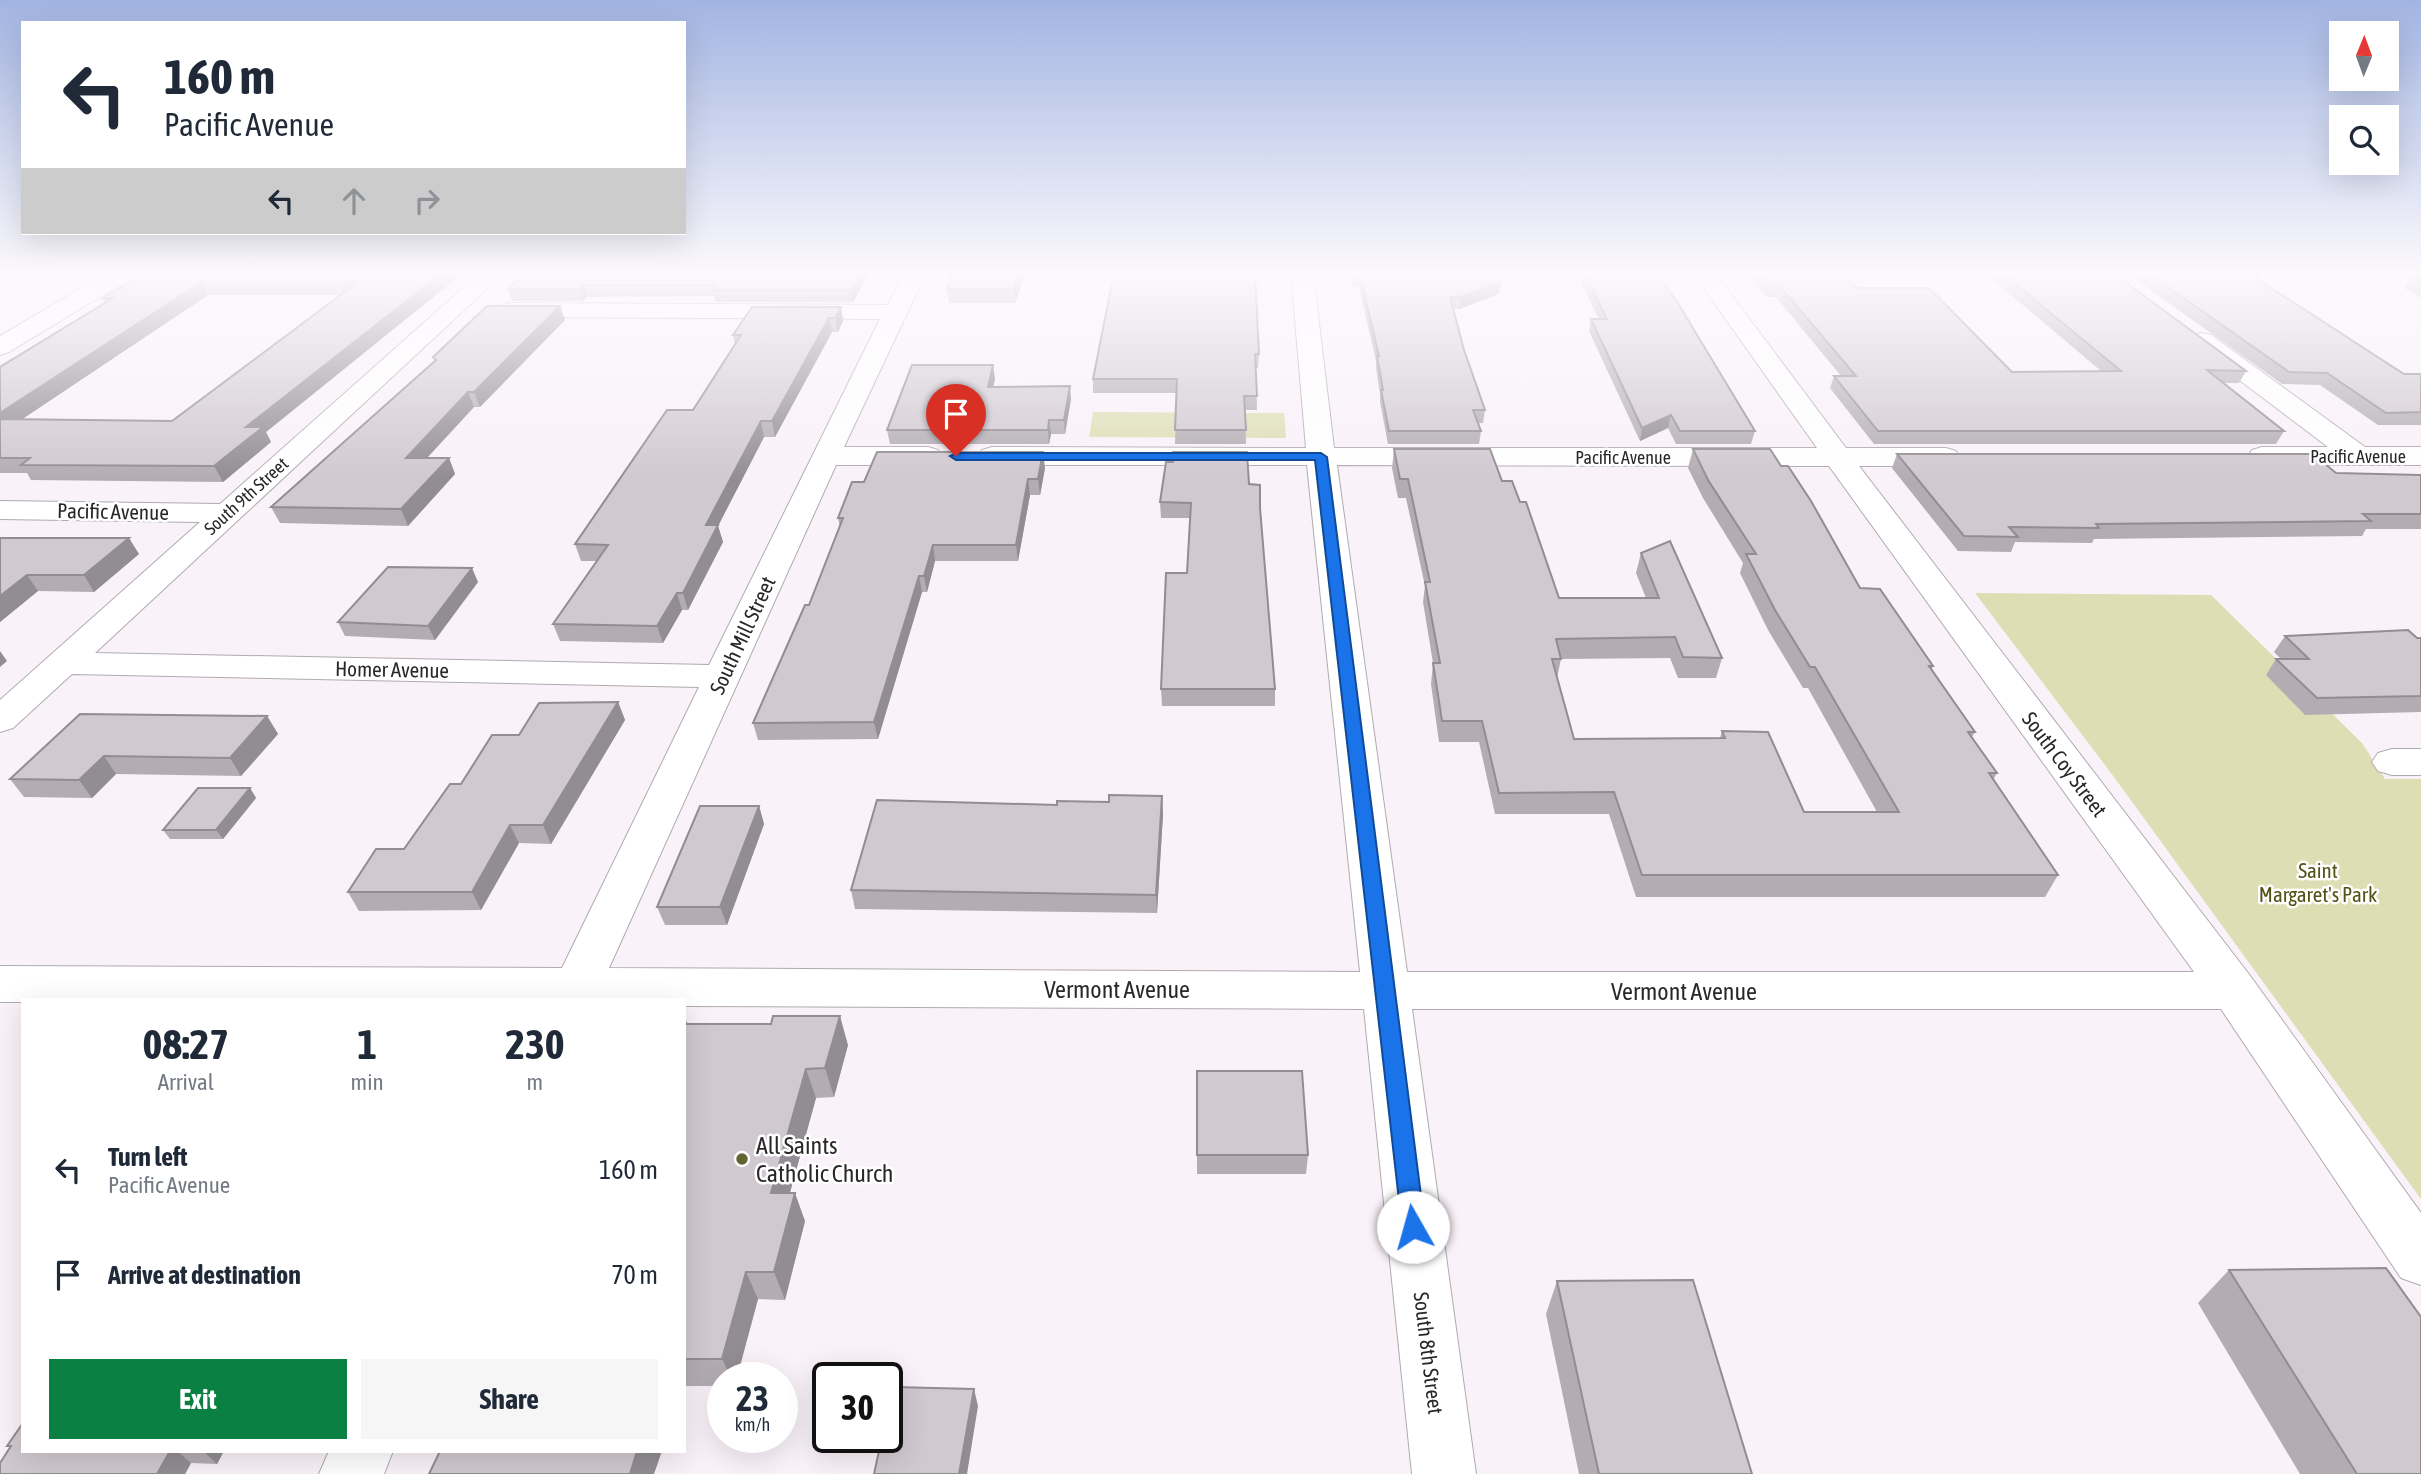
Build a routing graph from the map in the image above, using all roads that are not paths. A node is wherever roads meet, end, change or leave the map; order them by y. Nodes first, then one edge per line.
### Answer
1 (418, 342) edge
2 (882, 342) edge
3 (1309, 342) edge
4 (1754, 342) edge
5 (2203, 342) edge
6 (825, 456) junction
7 (2235, 456) edge
8 (2358, 456) junction
9 (2421, 456) edge
10 (1321, 457) junction
11 (1839, 457) junction
12 (1976, 457) edge
13 (0, 510) edge
14 (226, 513) junction
15 (61, 663) junction
16 (723, 676) junction
17 (0, 720) edge
18 (0, 984) edge
19 (1384, 990) junction
20 (2234, 990) junction
21 (574, 993) edge
22 (2421, 1259) edge
23 (361, 1453) edge
24 (351, 1474) edge
25 (1444, 1474) edge

1 - 14 street, South 9th Street
2 - 6 street, South Mill Street
3 - 10 street, South 8th Street
4 - 11 street, South Coy Street
5 - 8 street
6 - 10 street, Pacific Avenue
6 - 16 street, South Mill Street
7 - 8 street, Pacific Avenue
8 - 9 street, Pacific Avenue
10 - 11 street, Pacific Avenue
10 - 19 street, South 8th Street
11 - 12 street, Pacific Avenue
11 - 20 street, South Coy Street
13 - 14 street, Pacific Avenue
14 - 15 street, South 9th Street
15 - 16 street, Homer Avenue
15 - 17 street, South 9th Street
16 - 21 street, South Mill Street
18 - 21 street, Vermont Avenue
19 - 20 street, Vermont Avenue
19 - 21 street, Vermont Avenue
19 - 25 street, South 8th Street
20 - 22 street, South Coy Street
23 - 24 street

